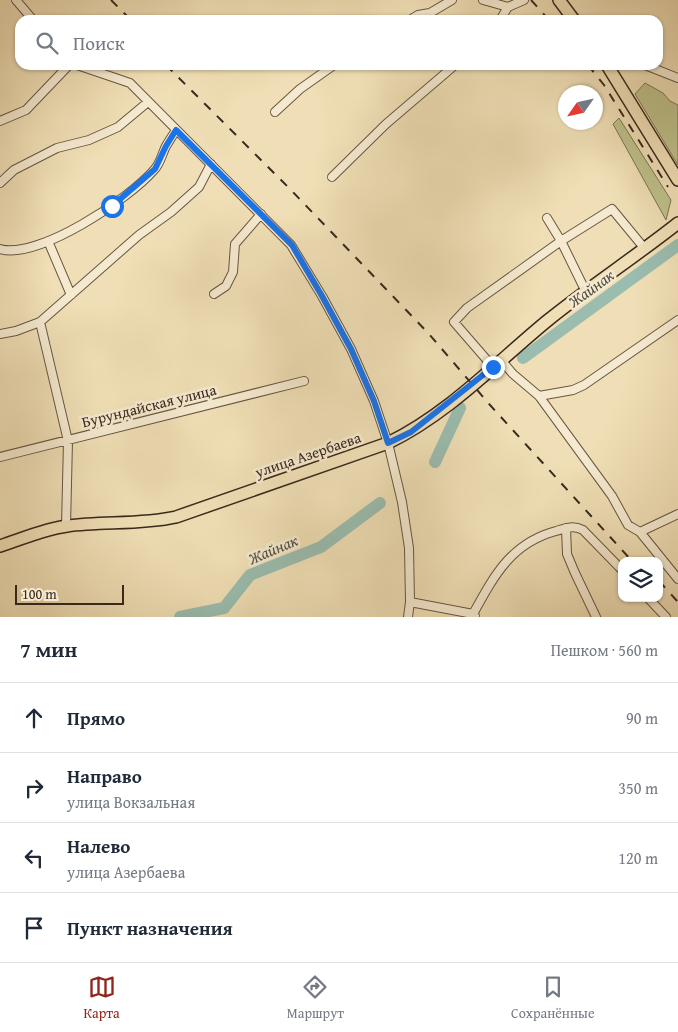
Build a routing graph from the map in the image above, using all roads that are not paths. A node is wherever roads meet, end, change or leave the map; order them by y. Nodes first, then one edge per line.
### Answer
1 (16, 0) edge
2 (452, 0) edge
3 (483, 0) edge
4 (524, 0) edge
5 (559, 0) edge
6 (508, 8) junction
7 (29, 15) edge
8 (432, 15) edge
9 (503, 15) edge
10 (570, 15) edge
11 (64, 70) edge
12 (92, 70) edge
13 (327, 70) edge
14 (449, 70) edge
15 (610, 70) edge
16 (658, 70) edge
17 (678, 78) edge
18 (148, 102) junction
19 (275, 112) dead end
20 (0, 121) edge
21 (176, 130) junction
22 (211, 164) junction
23 (332, 177) dead end
24 (678, 180) edge
25 (0, 183) edge
26 (261, 214) junction
27 (547, 218) dead end
28 (678, 223) edge
29 (48, 241) junction
30 (561, 241) junction
31 (0, 249) edge
32 (645, 249) junction
33 (586, 292) junction
34 (214, 294) dead end
35 (70, 295) junction
36 (678, 320) edge
37 (40, 322) junction
38 (0, 334) edge
39 (497, 364) junction
40 (304, 381) dead end
41 (540, 396) junction
42 (68, 441) junction
43 (388, 443) junction
44 (0, 457) edge
45 (678, 514) edge
46 (66, 526) junction
47 (566, 528) junction
48 (640, 532) junction
49 (0, 546) edge
50 (618, 566) edge
51 (678, 579) edge
52 (410, 602) junction
53 (652, 602) edge
54 (475, 615) edge
55 (408, 617) edge
56 (596, 617) edge
57 (666, 617) edge

1 - 7 street
2 - 8 street
3 - 6 street
4 - 6 street
5 - 10 main road
6 - 9 street
11 - 20 street
12 - 18 street
13 - 19 street
14 - 23 street
15 - 24 main road
16 - 17 street
18 - 21 street
18 - 25 street
21 - 22 street
21 - 29 street
22 - 26 street
22 - 35 street
26 - 34 street
26 - 43 street
27 - 30 street
28 - 32 main road, улица Азербаева
29 - 31 street
29 - 35 street
30 - 32 street
30 - 33 street
30 - 39 street
32 - 33 main road, улица Азербаева
33 - 39 main road, улица Азербаева
35 - 37 street
36 - 41 street
37 - 38 street
37 - 42 street
39 - 41 street
39 - 43 main road, улица Азербаева
40 - 42 street, Бурундайская улица
41 - 48 street
42 - 44 street, Бурундайская улица
42 - 46 street
43 - 46 main road, улица Азербаева
43 - 52 street
45 - 48 street
46 - 49 main road, улица Азербаева
47 - 50 street
47 - 54 street
47 - 56 street
48 - 51 street
52 - 54 street
52 - 55 street
53 - 57 street

